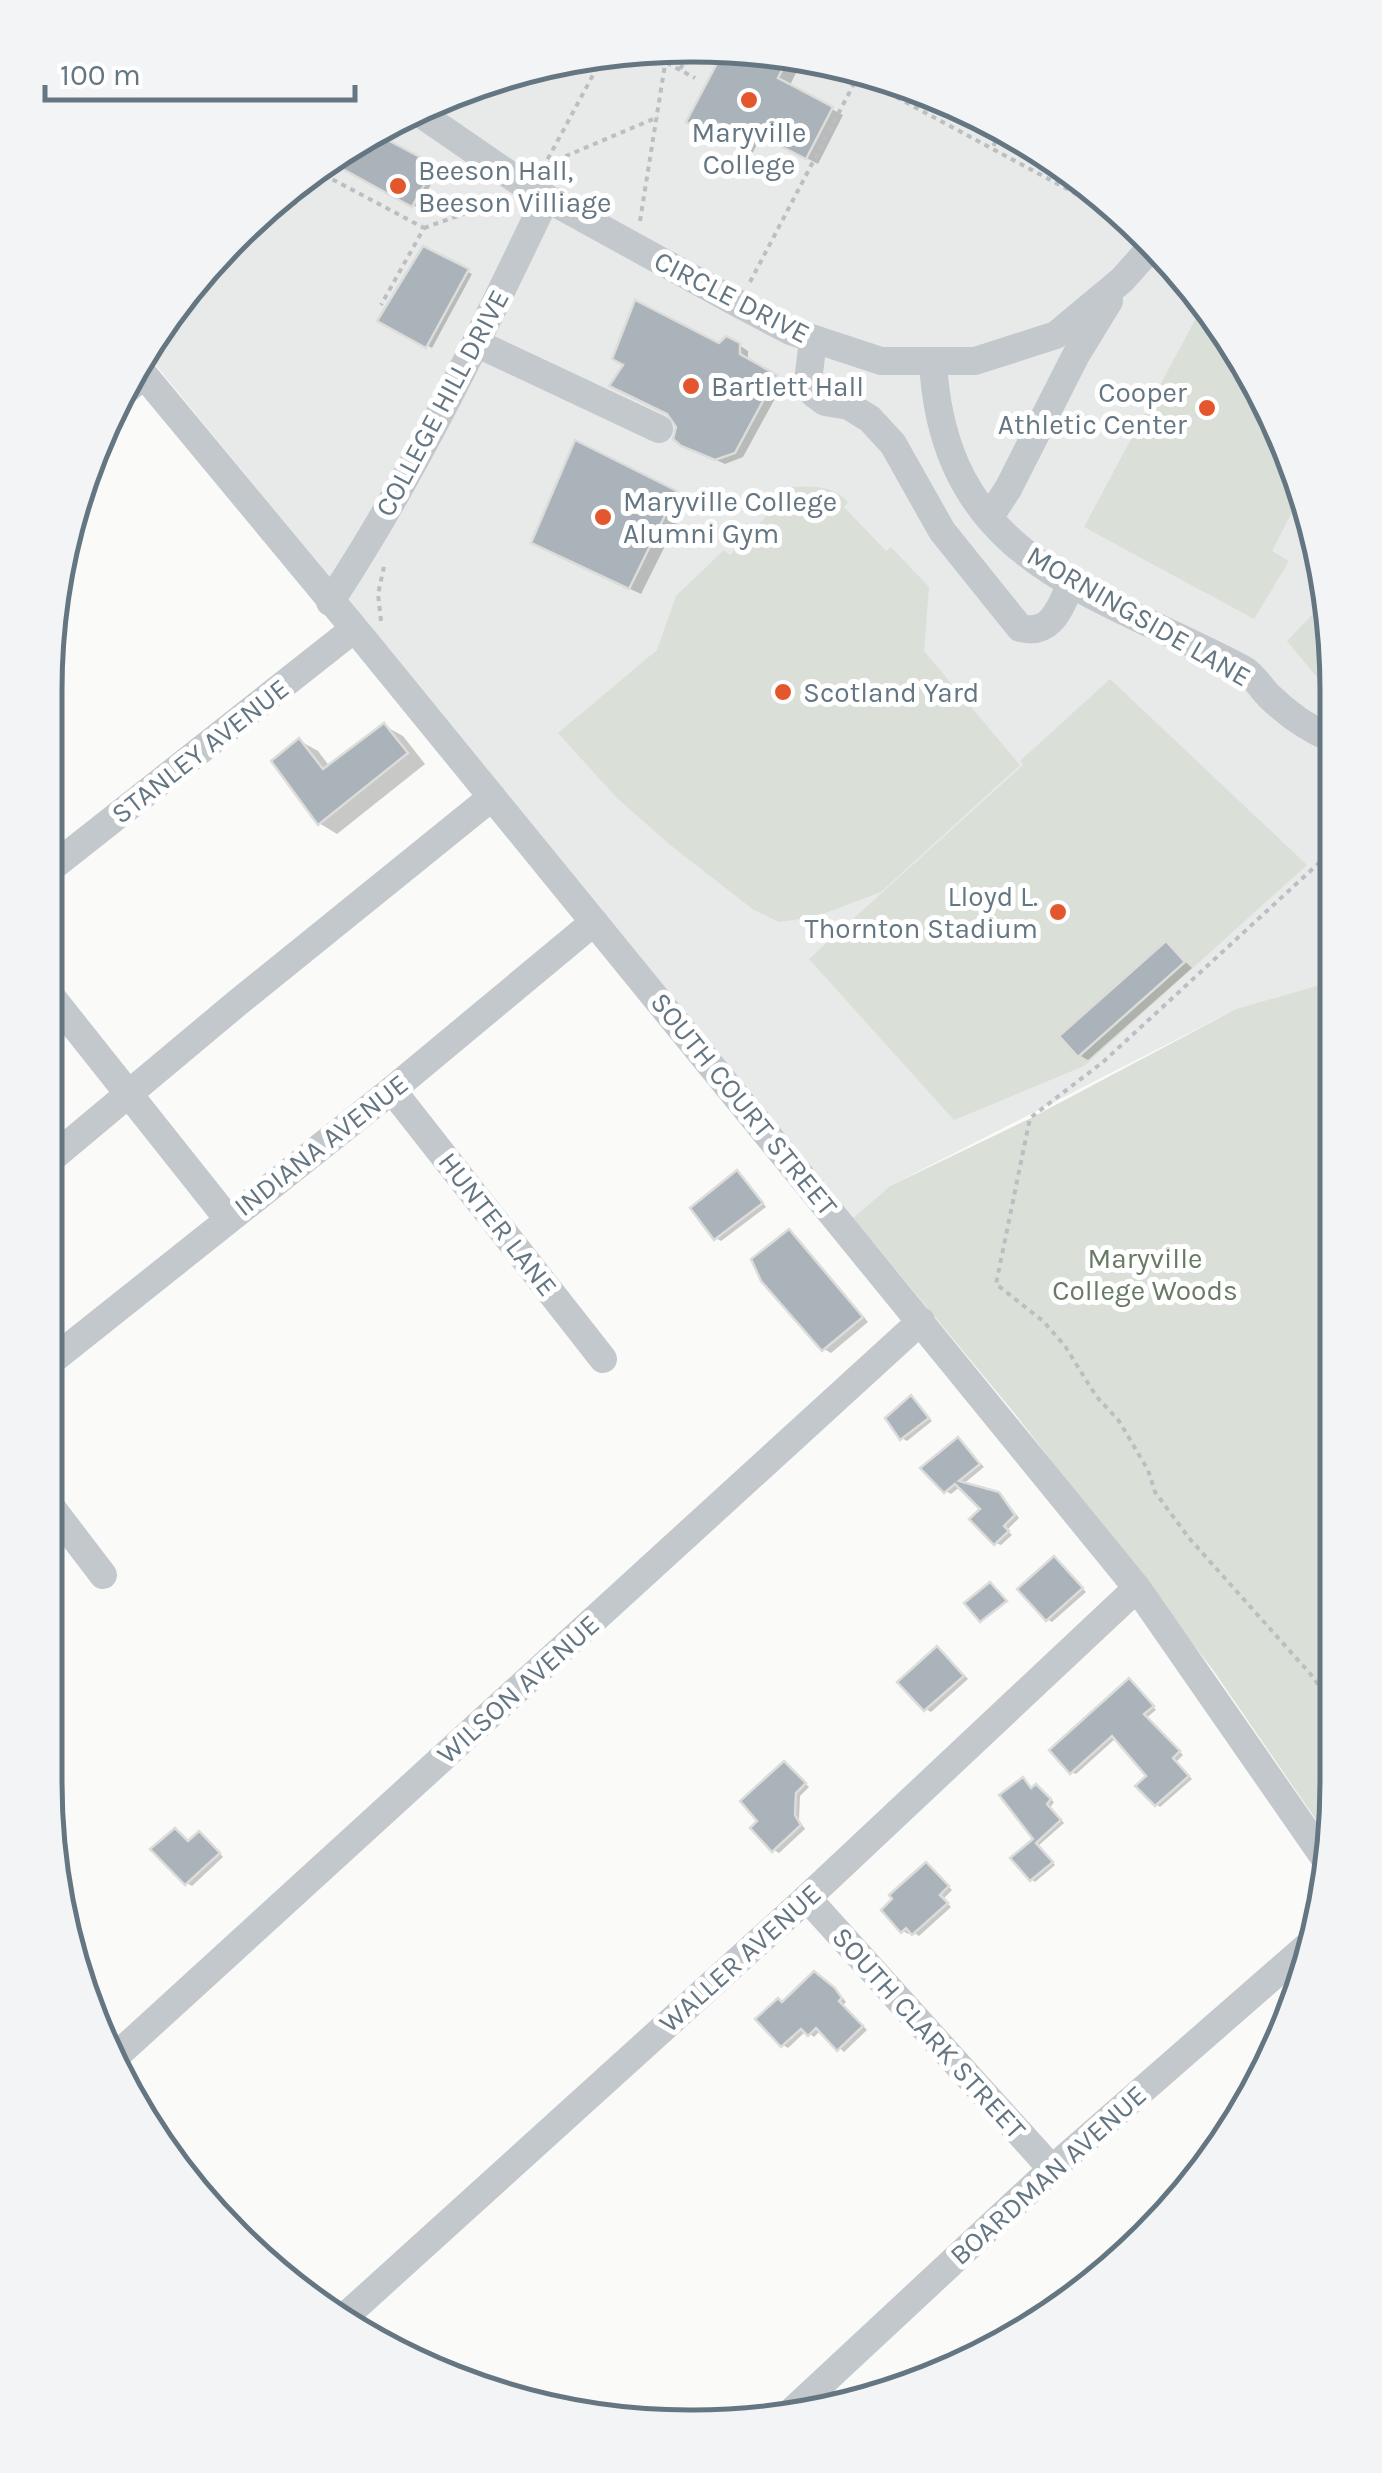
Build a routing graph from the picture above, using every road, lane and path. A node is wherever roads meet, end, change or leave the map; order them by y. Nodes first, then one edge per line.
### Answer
1 (684, 62) edge
2 (666, 63) edge
3 (670, 63) edge
4 (596, 70) edge
5 (680, 70) junction
6 (694, 78) dead end
7 (853, 84) edge
8 (903, 100) edge
9 (658, 117) junction
10 (429, 120) edge
11 (995, 142) edge
12 (994, 148) junction
13 (545, 164) junction
14 (328, 178) edge
15 (1073, 191) edge
16 (531, 195) junction
17 (424, 228) junction
18 (636, 248) junction
19 (1144, 256) edge
20 (1122, 280) junction
21 (739, 304) junction
22 (381, 305) dead end
23 (813, 340) junction
24 (476, 342) junction
25 (933, 361) junction
26 (146, 379) edge
27 (659, 429) dead end
28 (989, 518) junction
29 (387, 553) dead end
30 (1071, 584) junction
31 (330, 602) junction
32 (361, 637) junction
33 (1320, 735) edge
34 (492, 797) junction
35 (63, 859) edge
36 (1320, 862) dead end
37 (594, 922) junction
38 (63, 1011) edge
39 (392, 1090) junction
40 (130, 1096) junction
41 (63, 1149) edge
42 (228, 1219) junction
43 (921, 1321) junction
44 (63, 1352) edge
45 (604, 1358) dead end
46 (63, 1523) edge
47 (103, 1575) dead end
48 (1137, 1588) junction
49 (1320, 1689) edge
50 (1316, 1845) edge
51 (806, 1898) junction
52 (1294, 1958) edge
53 (122, 2049) edge
54 (1052, 2169) junction
55 (352, 2311) edge
56 (806, 2399) edge

1 - 5 path
2 - 9 path
3 - 5 path
4 - 13 path
5 - 6 path
7 - 21 path
8 - 12 path
9 - 13 path
9 - 18 path
10 - 16 street, CIRCLE DRIVE
11 - 12 path
12 - 15 path
13 - 16 path
14 - 17 path
16 - 17 path
16 - 18 street, CIRCLE DRIVE
16 - 24 street, COLLEGE HILL DRIVE
17 - 22 path
18 - 21 street, CIRCLE DRIVE
19 - 20 street, CIRCLE DRIVE
20 - 25 street, CIRCLE DRIVE
20 - 28 street
21 - 23 street, CIRCLE DRIVE
23 - 25 street, CIRCLE DRIVE
23 - 30 street
24 - 27 street
24 - 31 street, COLLEGE HILL DRIVE
25 - 28 street, MORNINGSIDE LANE
26 - 31 street, SOUTH COURT STREET
28 - 30 street, MORNINGSIDE LANE
29 - 32 path
30 - 33 street, MORNINGSIDE LANE
31 - 32 street, SOUTH COURT STREET
32 - 34 street, SOUTH COURT STREET
32 - 35 street, STANLEY AVENUE
34 - 37 street, SOUTH COURT STREET
34 - 40 street
36 - 49 path
37 - 39 street, INDIANA AVENUE
37 - 43 street, SOUTH COURT STREET
38 - 40 street
39 - 42 street, INDIANA AVENUE
39 - 45 street, HUNTER LANE
40 - 41 street
40 - 42 street
42 - 44 street, INDIANA AVENUE
43 - 48 street, SOUTH COURT STREET
43 - 53 street, WILSON AVENUE
46 - 47 street
48 - 50 street, SOUTH COURT STREET
48 - 51 street, WALLER AVENUE
51 - 54 street, SOUTH CLARK STREET
51 - 55 street, WALLER AVENUE
52 - 54 street, BOARDMAN AVENUE
54 - 56 street, BOARDMAN AVENUE

